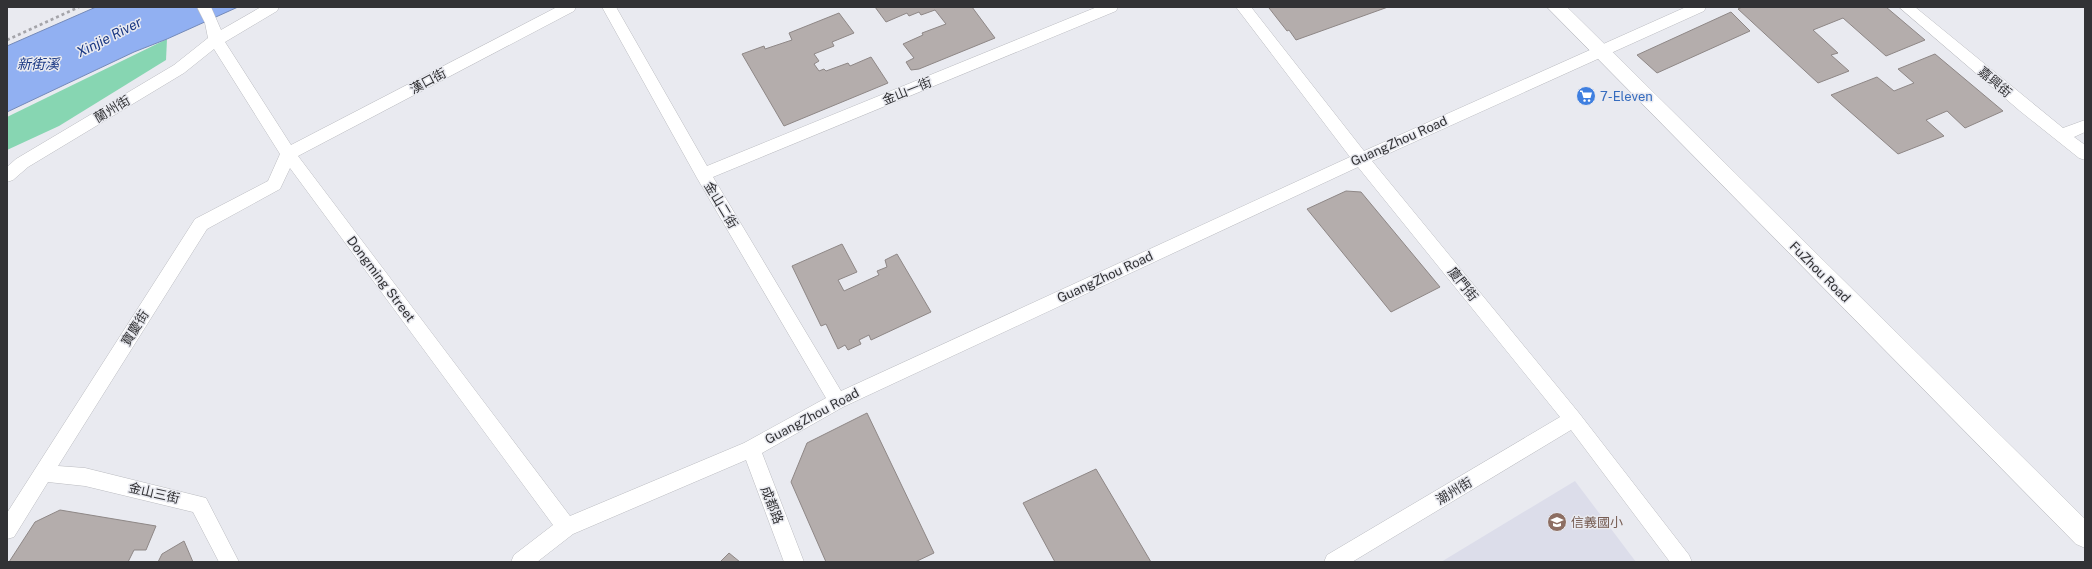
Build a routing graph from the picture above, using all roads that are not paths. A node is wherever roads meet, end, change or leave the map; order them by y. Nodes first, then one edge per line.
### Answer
1 (204, 7) edge
2 (272, 7) edge
3 (569, 7) edge
4 (609, 7) edge
5 (1111, 7) edge
6 (1244, 7) edge
7 (1556, 7) edge
8 (1699, 7) edge
9 (1906, 7) edge
10 (216, 40) junction
11 (1600, 51) junction
12 (2085, 126) edge
13 (2062, 135) junction
14 (288, 154) junction
15 (2085, 154) edge
16 (1361, 159) junction
17 (22, 163) junction
18 (7, 169) edge
19 (703, 174) junction
20 (7, 176) edge
21 (837, 401) junction
22 (1573, 419) junction
23 (750, 449) junction
24 (44, 473) junction
25 (566, 527) junction
26 (7, 530) edge
27 (2085, 536) edge
28 (228, 562) edge
29 (521, 562) edge
30 (794, 562) edge
31 (1334, 562) edge
32 (1682, 562) edge

1 - 10 lane, Dongming Street
2 - 10 lane, 蘭州街
3 - 14 lane, 漢口街
4 - 19 lane, 金山二街
5 - 19 lane, 金山一街
6 - 16 lane, 廈門街
7 - 11 street, FuZhou Road
8 - 11 lane, GuangZhou Road
9 - 13 lane, 嘉興街
10 - 14 lane, Dongming Street
10 - 17 lane, 蘭州街
11 - 16 lane, GuangZhou Road
11 - 27 street, FuZhou Road
12 - 13 lane
13 - 15 lane, 嘉興街
14 - 24 lane, 寶慶街
14 - 25 lane, Dongming Street
16 - 21 lane, GuangZhou Road
16 - 22 lane, 廈門街
17 - 18 lane
17 - 20 lane, 蘭州街
19 - 21 lane, 金山二街
21 - 23 lane, GuangZhou Road
22 - 31 lane, 潮州街
22 - 32 lane, 廈門街
23 - 25 lane, GuangZhou Road
23 - 30 lane, 成都路
24 - 26 lane, 寶慶街
24 - 28 lane, 金山三街
25 - 29 lane, GuangZhou Road

